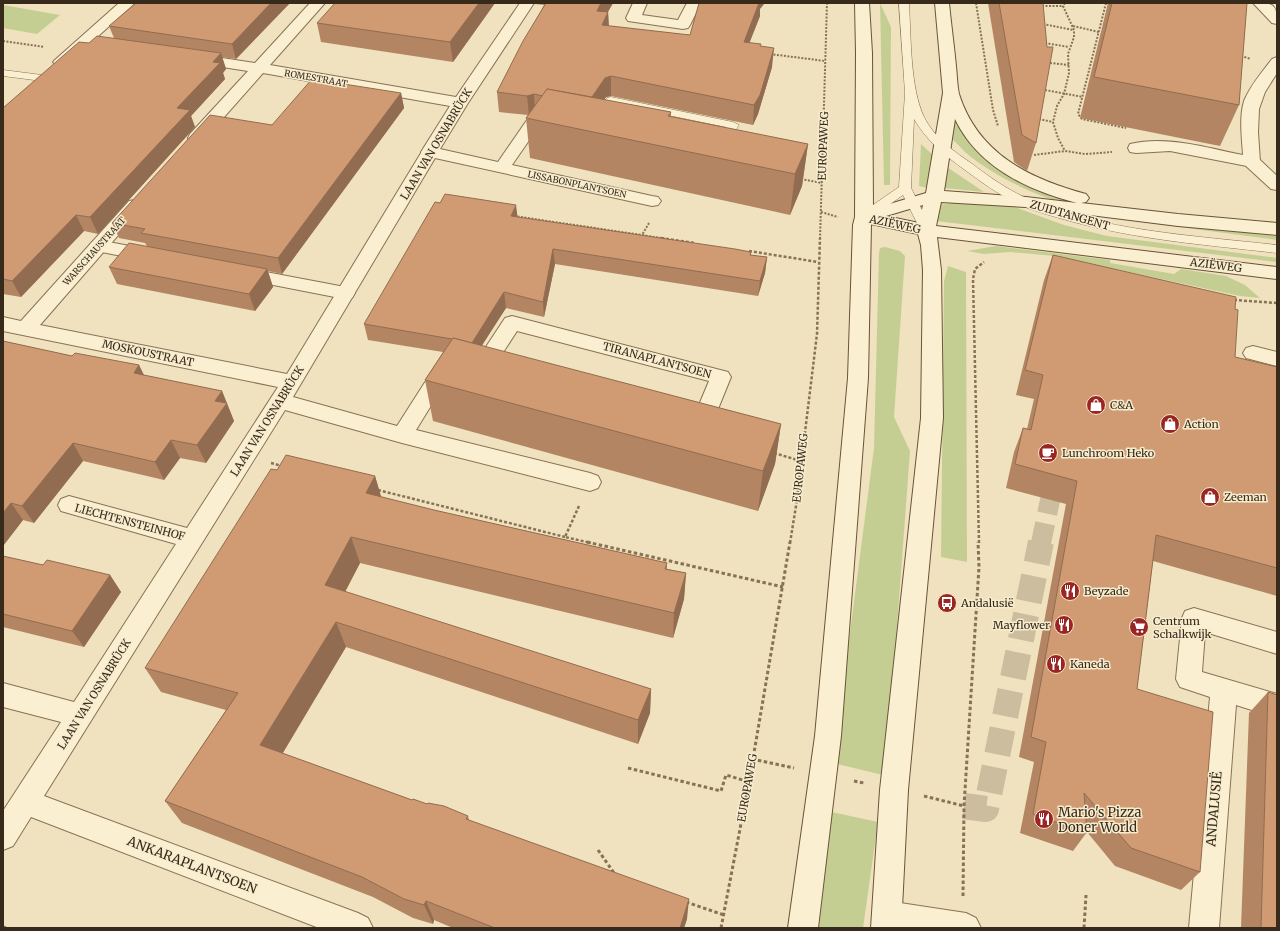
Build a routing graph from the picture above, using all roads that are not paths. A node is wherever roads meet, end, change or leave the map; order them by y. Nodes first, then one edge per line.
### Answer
1 (128, 3) edge
2 (318, 3) edge
3 (528, 3) edge
4 (640, 3) edge
5 (694, 3) edge
6 (862, 3) edge
7 (904, 3) edge
8 (942, 3) edge
9 (1260, 3) edge
10 (1277, 20) edge
11 (97, 46) edge
12 (77, 48) junction
13 (182, 57) edge
14 (1277, 62) edge
15 (259, 68) junction
16 (3, 73) edge
17 (42, 78) junction
18 (25, 93) edge
19 (910, 93) junction
20 (951, 93) junction
21 (460, 103) junction
22 (563, 125) edge
23 (598, 129) edge
24 (1136, 148) road end
25 (942, 149) junction
26 (429, 152) junction
27 (182, 153) edge
28 (717, 156) edge
29 (1252, 162) junction
30 (502, 168) junction
31 (1277, 185) edge
32 (146, 193) edge
33 (909, 195) junction
34 (934, 196) junction
35 (652, 201) road end
36 (1026, 202) junction
37 (864, 217) junction
38 (1237, 224) junction
39 (1277, 229) edge
40 (926, 230) junction
41 (98, 246) junction
42 (1277, 250) edge
43 (167, 259) edge
44 (221, 270) edge
45 (1277, 273) edge
46 (345, 293) junction
47 (3, 324) edge
48 (26, 328) junction
49 (1254, 353) dead end
50 (1277, 359) edge
51 (292, 382) junction
52 (280, 401) junction
53 (676, 424) edge
54 (402, 435) junction
55 (590, 482) road end
56 (69, 505) dead end
57 (192, 539) junction
58 (1277, 643) edge
59 (1224, 690) junction
60 (3, 694) edge
61 (1277, 706) edge
62 (80, 715) junction
63 (26, 802) junction
64 (3, 836) edge
65 (886, 922) edge
66 (964, 927) edge
67 (358, 928) edge
68 (803, 928) edge
69 (1204, 928) edge

1 - 12 street
2 - 15 street
3 - 21 street, LAAN VAN OSNABRÜCK
4 - 5 street
6 - 37 street
7 - 19 lane, ZUIDTANGENT
8 - 20 street
9 - 10 street
11 - 12 street
12 - 17 street
13 - 15 street, ROMESTRAAT
14 - 29 street
15 - 21 street, ROMESTRAAT
15 - 27 street
16 - 17 lane
17 - 18 street
19 - 25 lane, ZUIDTANGENT
19 - 33 lane, ZUIDTANGENT
20 - 25 street
20 - 38 street, AZIËWEG
21 - 26 street, LAAN VAN OSNABRÜCK
22 - 30 street
23 - 28 lane
24 - 29 street
25 - 34 street
25 - 36 lane, ZUIDTANGENT
26 - 30 street, LISSABONPLANTSOEN
26 - 46 street, LAAN VAN OSNABRÜCK
29 - 31 street
30 - 35 street, LISSABONPLANTSOEN
32 - 41 street, WARSCHAUSTRAAT
33 - 34 street, AZIËWEG
33 - 37 street, AZIËWEG
33 - 40 lane, ZUIDTANGENT
34 - 36 street, AZIËWEG
34 - 40 street
36 - 38 street, AZIËWEG
36 - 42 lane, ZUIDTANGENT
37 - 40 street, AZIËWEG
37 - 68 street
38 - 39 street, AZIËWEG
40 - 45 street, AZIËWEG
40 - 65 street
41 - 43 street
41 - 48 street, WARSCHAUSTRAAT
44 - 46 street
46 - 51 street, LAAN VAN OSNABRÜCK
47 - 48 street, MOSKOUSTRAAT
48 - 51 street, MOSKOUSTRAAT
49 - 50 street
51 - 52 street, LAAN VAN OSNABRÜCK
52 - 54 street
52 - 57 street, LAAN VAN OSNABRÜCK
53 - 54 street, TIRANAPLANTSOEN
54 - 55 street
56 - 57 street, LIECHTENSTEINHOF
57 - 62 street, LAAN VAN OSNABRÜCK
58 - 59 street
59 - 61 street
59 - 69 street, ANDALUSIË
60 - 62 street
62 - 63 street, LAAN VAN OSNABRÜCK
63 - 64 street, LAAN VAN OSNABRÜCK
63 - 67 street, ANKARAPLANTSOEN
65 - 66 street

